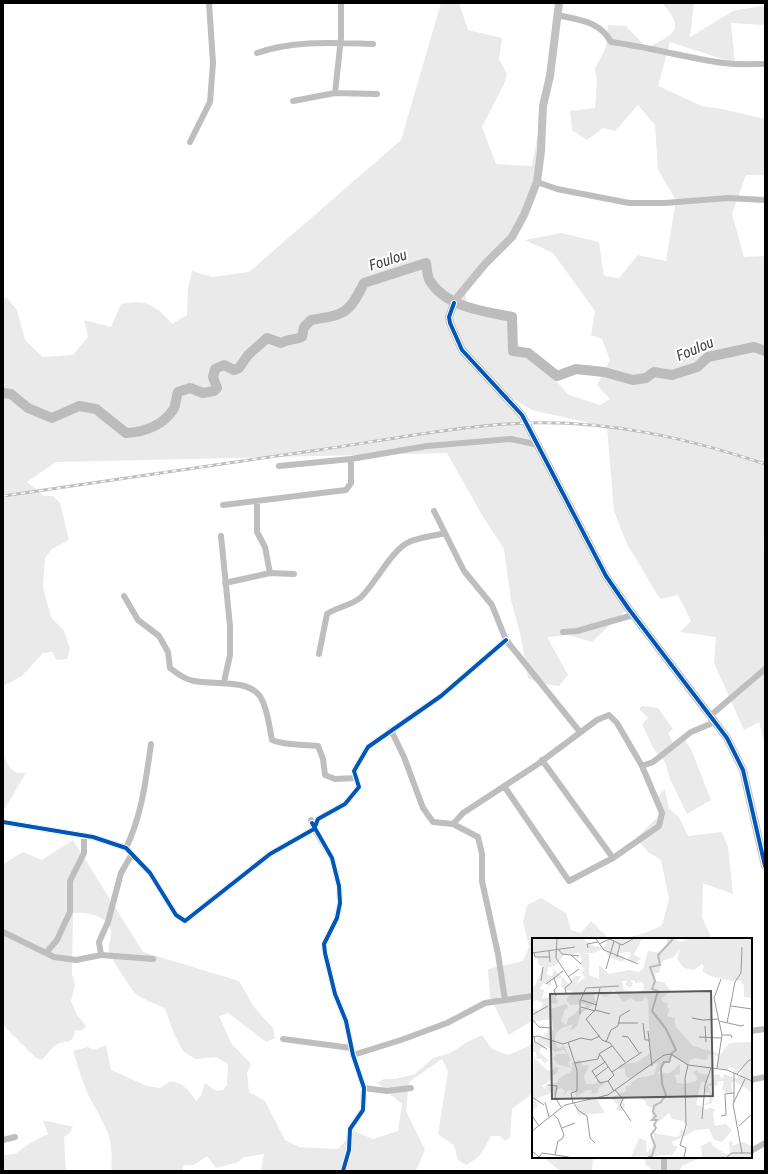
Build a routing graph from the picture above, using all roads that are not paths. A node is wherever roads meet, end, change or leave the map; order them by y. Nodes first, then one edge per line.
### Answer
1 (209, 3) edge
2 (341, 3) edge
3 (559, 3) edge
4 (557, 15) junction
5 (341, 43) junction
6 (374, 44) dead end
7 (256, 53) dead end
8 (765, 64) edge
9 (335, 93) junction
10 (377, 94) dead end
11 (293, 101) dead end
12 (190, 142) dead end
13 (537, 182) junction
14 (765, 200) edge
15 (539, 445) junction
16 (351, 458) junction
17 (279, 466) dead end
18 (257, 502) junction
19 (223, 505) dead end
20 (434, 511) dead end
21 (445, 533) junction
22 (221, 536) dead end
23 (270, 572) junction
24 (294, 574) dead end
25 (225, 583) junction
26 (124, 596) dead end
27 (633, 615) junction
28 (563, 632) dead end
29 (506, 640) junction
30 (319, 654) dead end
31 (765, 669) edge
32 (224, 682) junction
33 (712, 719) junction
34 (391, 730) junction
35 (580, 732) junction
36 (151, 744) dead end
37 (542, 760) junction
38 (642, 766) junction
39 (356, 778) junction
40 (504, 786) junction
41 (311, 820) dead end
42 (3, 822) edge
43 (453, 824) junction
44 (314, 829) junction
45 (84, 836) junction
46 (126, 848) junction
47 (132, 854) junction
48 (613, 858) junction
49 (765, 866) edge
50 (3, 932) edge
51 (46, 953) junction
52 (101, 955) junction
53 (153, 959) dead end
54 (532, 996) edge
55 (505, 1000) junction
56 (765, 1029) edge
57 (752, 1031) edge
58 (282, 1040) dead end
59 (352, 1052) junction
60 (765, 1077) edge
61 (752, 1080) edge
62 (364, 1088) junction
63 (411, 1088) dead end
64 (15, 1137) dead end
65 (3, 1140) edge
66 (765, 1143) edge
67 (752, 1150) edge
68 (664, 1158) edge
69 (343, 1171) edge
70 (664, 1171) edge

1 - 12 street
2 - 5 street
3 - 4 street
4 - 8 street
4 - 13 street
5 - 6 street
5 - 7 street
5 - 9 street
9 - 10 street
9 - 11 street
13 - 14 street
13 - 15 street
15 - 16 street
15 - 27 street
16 - 17 street
16 - 18 street
18 - 19 street
18 - 23 street
20 - 21 street
21 - 29 street
21 - 30 street
22 - 25 street
23 - 24 street
23 - 25 street
25 - 32 street
26 - 32 street
27 - 28 street
27 - 33 street
29 - 34 street
29 - 35 street
31 - 33 street
32 - 39 street
33 - 38 street
33 - 49 street
34 - 39 street
34 - 43 street
35 - 37 street
35 - 38 street
36 - 46 street
37 - 40 street
37 - 48 street
38 - 48 street
39 - 44 street
40 - 43 street
40 - 48 street
41 - 44 street
42 - 45 street
43 - 55 street
44 - 47 street
44 - 59 street
45 - 46 street
45 - 51 street
46 - 47 street
47 - 52 street
50 - 51 street
51 - 52 street
52 - 53 street
54 - 55 street
55 - 59 street
56 - 57 street
58 - 59 street
59 - 62 street
60 - 61 street
62 - 63 street
62 - 69 street
64 - 65 street
66 - 67 street
68 - 70 street

